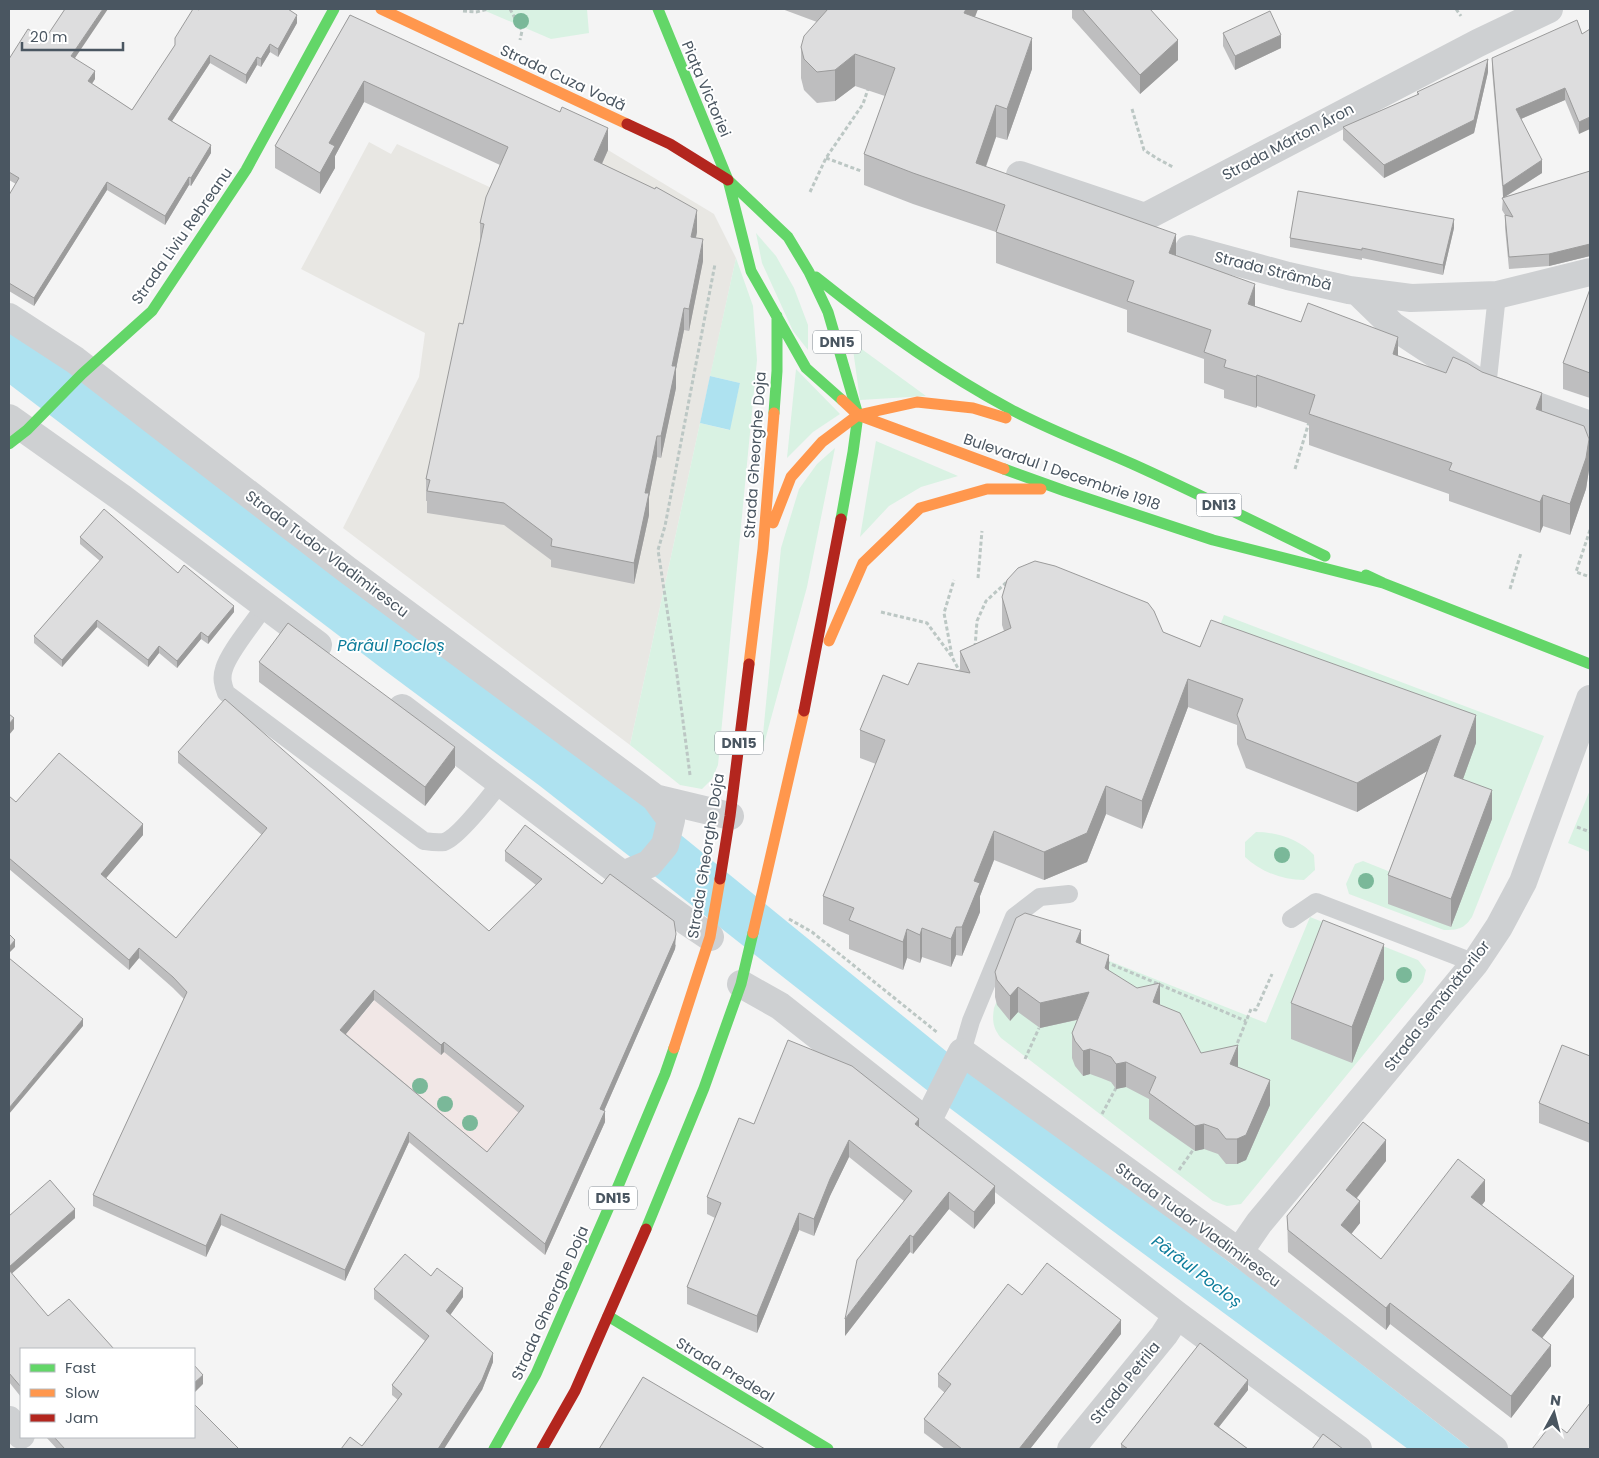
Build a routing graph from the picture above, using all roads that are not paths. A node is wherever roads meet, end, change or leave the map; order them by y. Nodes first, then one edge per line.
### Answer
1 (334, 9) edge
2 (381, 9) edge
3 (658, 9) edge
4 (1549, 9) edge
5 (1020, 175) dead end
6 (728, 180) junction
7 (1189, 249) dead end
8 (809, 272) junction
9 (1587, 274) edge
10 (1356, 291) junction
11 (1497, 295) junction
12 (776, 316) junction
13 (9, 317) edge
14 (85, 372) junction
15 (1487, 388) junction
16 (858, 415) junction
17 (1590, 425) edge
18 (22, 426) edge
19 (1053, 430) junction
20 (1065, 491) junction
21 (763, 549) junction
22 (1383, 583) junction
23 (265, 605) junction
24 (336, 658) edge
25 (1590, 664) edge
26 (811, 681) junction
27 (383, 694) edge
28 (1590, 699) edge
29 (501, 782) junction
30 (655, 798) junction
31 (730, 816) junction
32 (623, 875) junction
33 (1069, 894) dead end
34 (1291, 919) dead end
35 (710, 936) junction
36 (1475, 963) junction
37 (741, 984) junction
38 (962, 1052) junction
39 (927, 1122) junction
40 (1238, 1252) junction
41 (1177, 1315) junction
42 (608, 1316) junction
43 (9, 1420) edge
44 (20, 1434) edge
45 (24, 1438) edge
46 (34, 1449) edge
47 (494, 1449) edge
48 (542, 1449) edge
49 (828, 1449) edge
50 (1072, 1449) edge
51 (1358, 1449) edge
52 (1494, 1449) edge

1 - 14 main road, Strada Liviu Rebreanu
2 - 6 main road, Strada Cuza Vodă
3 - 6 main road, Piața Victoriei / DN15
4 - 5 street, Strada Márton Áron
6 - 8 main road, Piața Victoriei / DN15
6 - 12 main road, Piața Victoriei / DN15
7 - 10 street, Strada Strâmbă
8 - 16 main road, Piața Victoriei / DN15
8 - 19 main road, Bulevardul 1 Decembrie 1918 / DN13
9 - 11 street, Strada Strâmbă
10 - 11 street, Strada Strâmbă
10 - 15 street
11 - 15 lane
12 - 16 main road, Bulevardul 1 Decembrie 1918
12 - 21 main road, Strada Gheorghe Doja / DN15
13 - 14 street, Strada Tudor Vladimirescu
14 - 18 main road, Strada Liviu Rebreanu
14 - 30 street, Strada Tudor Vladimirescu
15 - 17 street
16 - 19 main road
16 - 20 main road, Bulevardul 1 Decembrie 1918
16 - 21 main road
16 - 26 main road, DN15
18 - 23 street
19 - 22 main road, Bulevardul 1 Decembrie 1918 / DN13
20 - 22 main road, Bulevardul 1 Decembrie 1918 / DN13
20 - 26 main road
21 - 31 main road, Strada Gheorghe Doja / DN15
22 - 25 main road, Bulevardul 1 Decembrie 1918 / DN13
23 - 24 street
23 - 29 lane
26 - 37 main road, DN15
27 - 29 street
28 - 36 street, Strada Semănătorilor
29 - 32 street
30 - 31 street, Strada Tudor Vladimirescu
30 - 32 street
31 - 35 main road, Strada Gheorghe Doja / DN15
32 - 35 street
33 - 38 lane
34 - 36 lane
35 - 47 main road, Strada Gheorghe Doja / DN15
36 - 40 street, Strada Semănătorilor
37 - 39 street
37 - 42 main road, DN15
38 - 39 street
38 - 40 street, Strada Tudor Vladimirescu
39 - 41 street
40 - 52 street, Strada Tudor Vladimirescu
41 - 50 street, Strada Petrila
41 - 51 street
42 - 48 main road, DN15
42 - 49 main road, Strada Predeal
43 - 44 street
45 - 46 street

